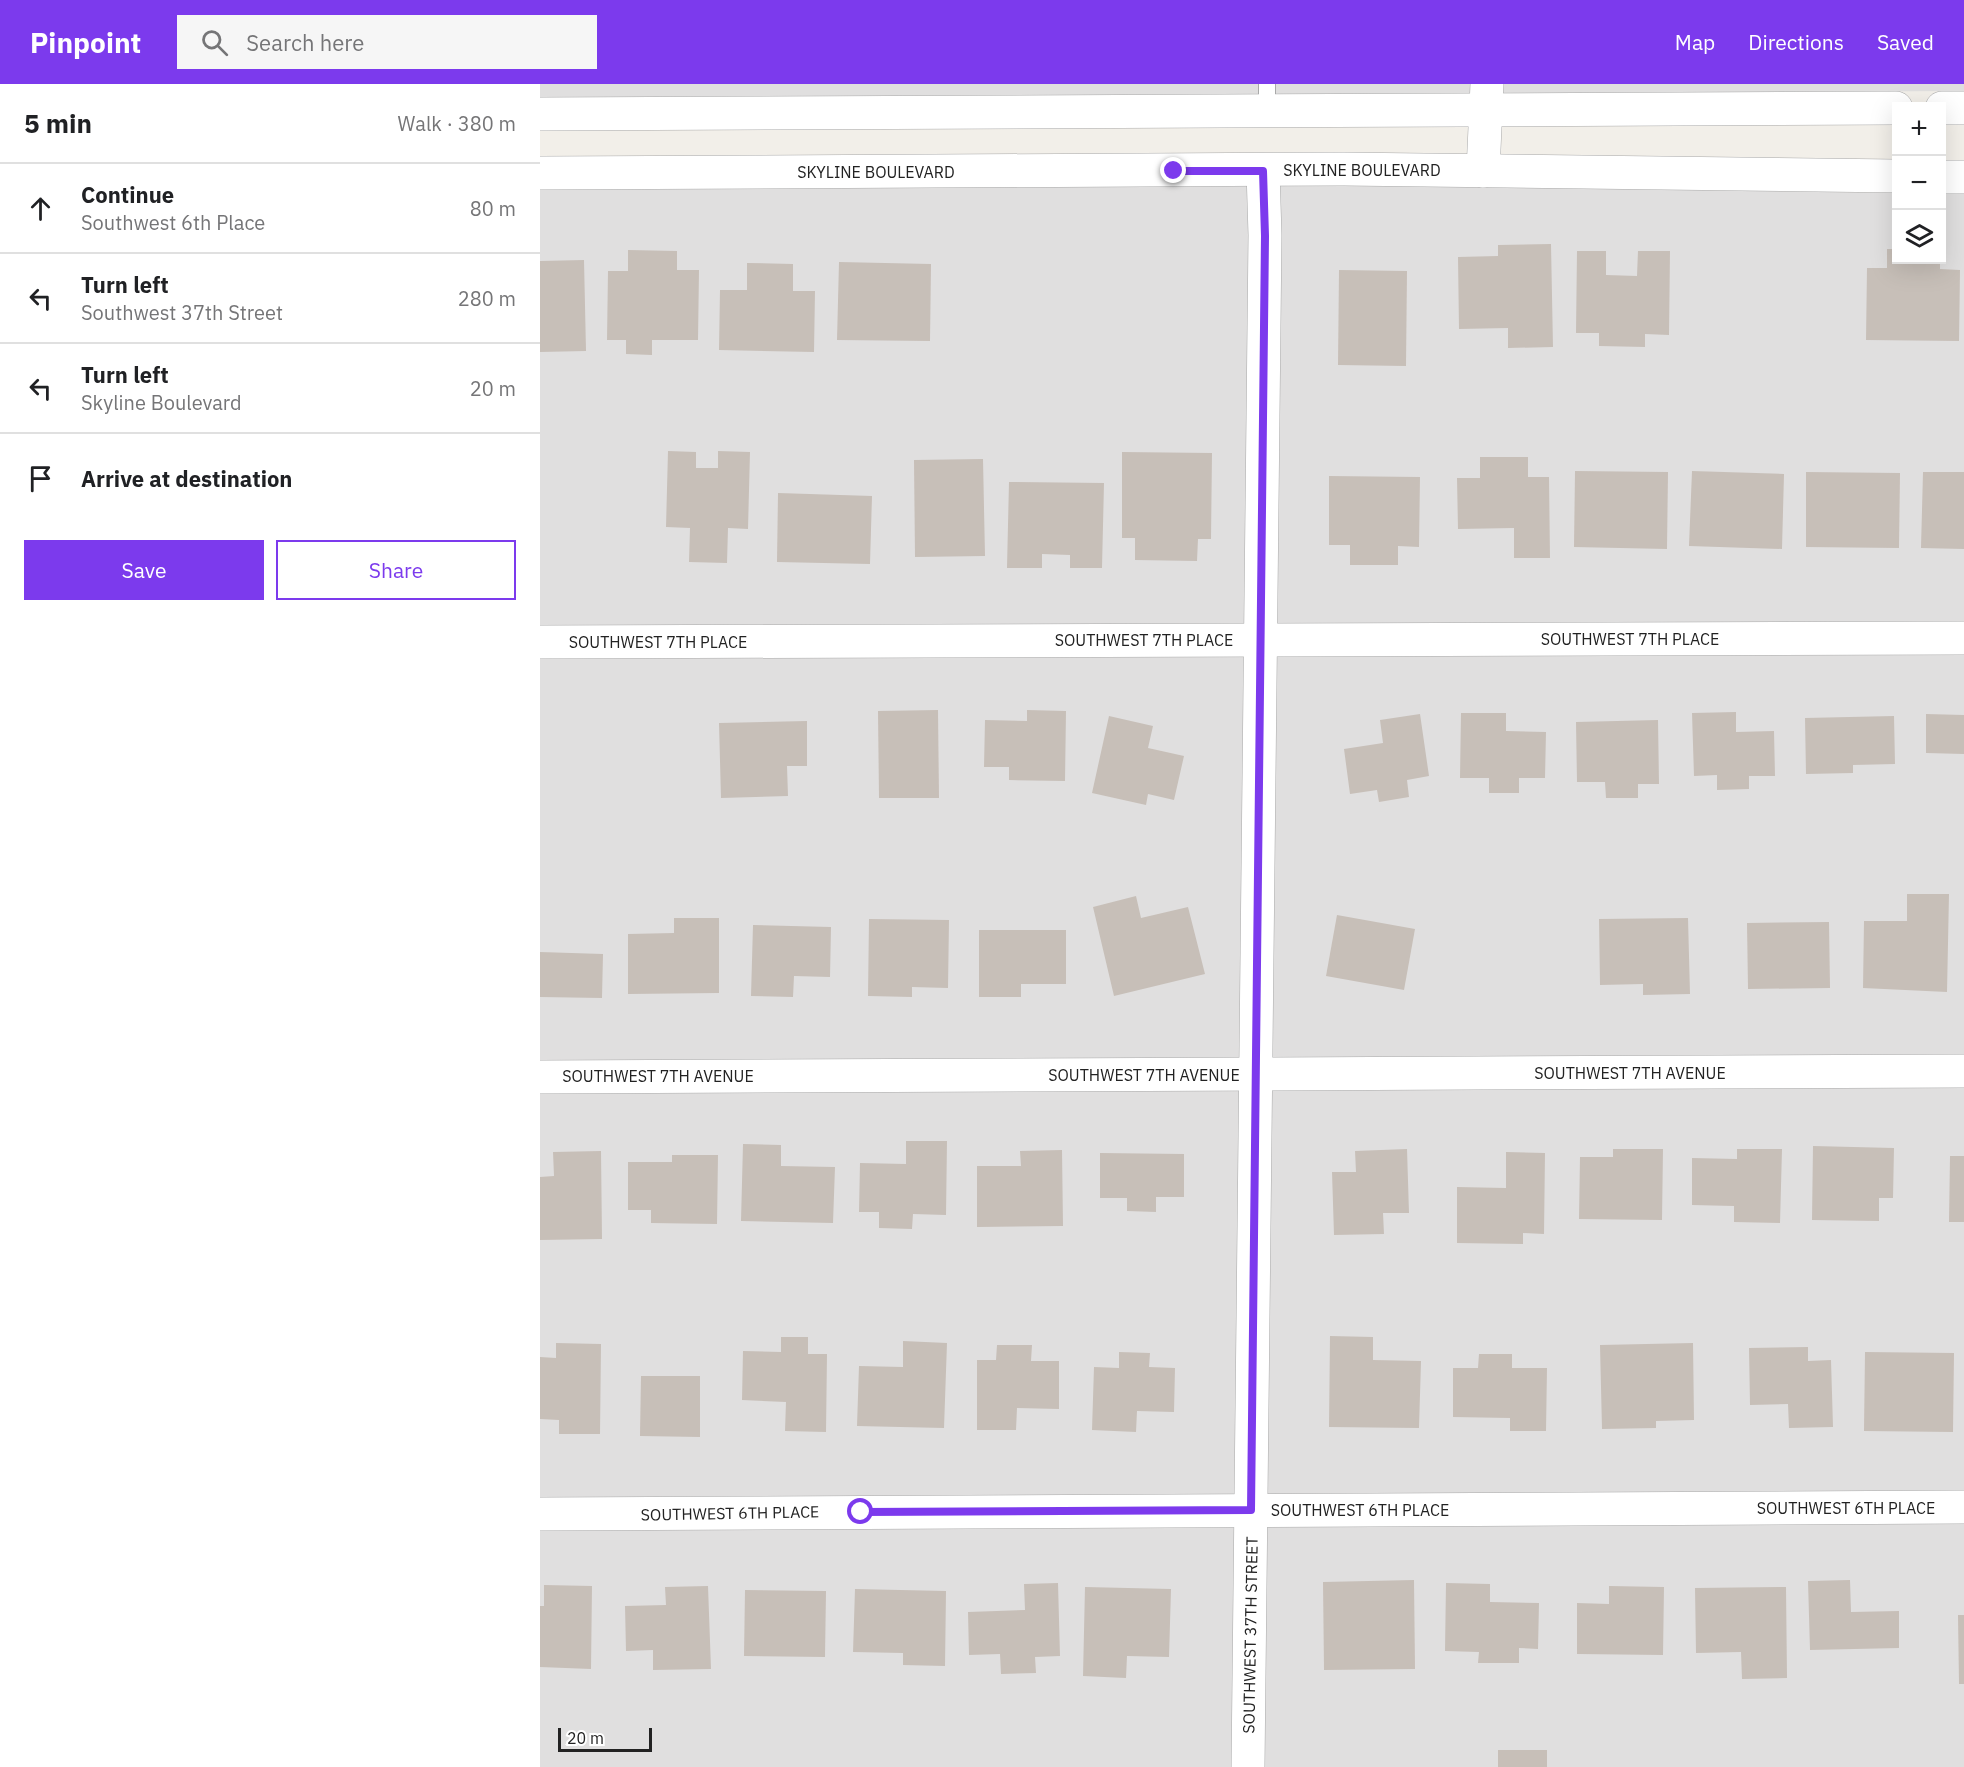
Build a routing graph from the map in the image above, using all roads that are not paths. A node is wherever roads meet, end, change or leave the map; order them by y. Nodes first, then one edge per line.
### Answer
1 (1267, 97) edge
2 (1486, 97) edge
3 (1892, 108) edge
4 (1946, 108) edge
5 (1964, 108) edge
6 (540, 114) edge
7 (1263, 171) junction
8 (1483, 171) junction
9 (540, 172) edge
10 (1892, 176) edge
11 (1946, 177) edge
12 (1964, 177) edge
13 (1964, 638) edge
14 (1260, 639) junction
15 (540, 642) edge
16 (1964, 1071) edge
17 (1256, 1074) junction
18 (540, 1077) edge
19 (1964, 1507) edge
20 (1251, 1510) junction
21 (540, 1514) edge
22 (1248, 1767) edge

1 - 2 street
1 - 6 street
2 - 3 street
2 - 8 street
4 - 5 street
7 - 8 street, SKYLINE BOULEVARD
7 - 9 street, SKYLINE BOULEVARD
7 - 14 street, SOUTHWEST 37TH STREET
8 - 10 street, SKYLINE BOULEVARD
11 - 12 street
13 - 14 street, SOUTHWEST 7TH PLACE
14 - 15 street, SOUTHWEST 7TH PLACE
14 - 17 street, SOUTHWEST 37TH STREET
16 - 17 street, SOUTHWEST 7TH AVENUE
17 - 18 street, SOUTHWEST 7TH AVENUE
17 - 20 street, SOUTHWEST 37TH STREET
19 - 20 street, SOUTHWEST 6TH PLACE
20 - 21 street, SOUTHWEST 6TH PLACE
20 - 22 street, SOUTHWEST 37TH STREET

